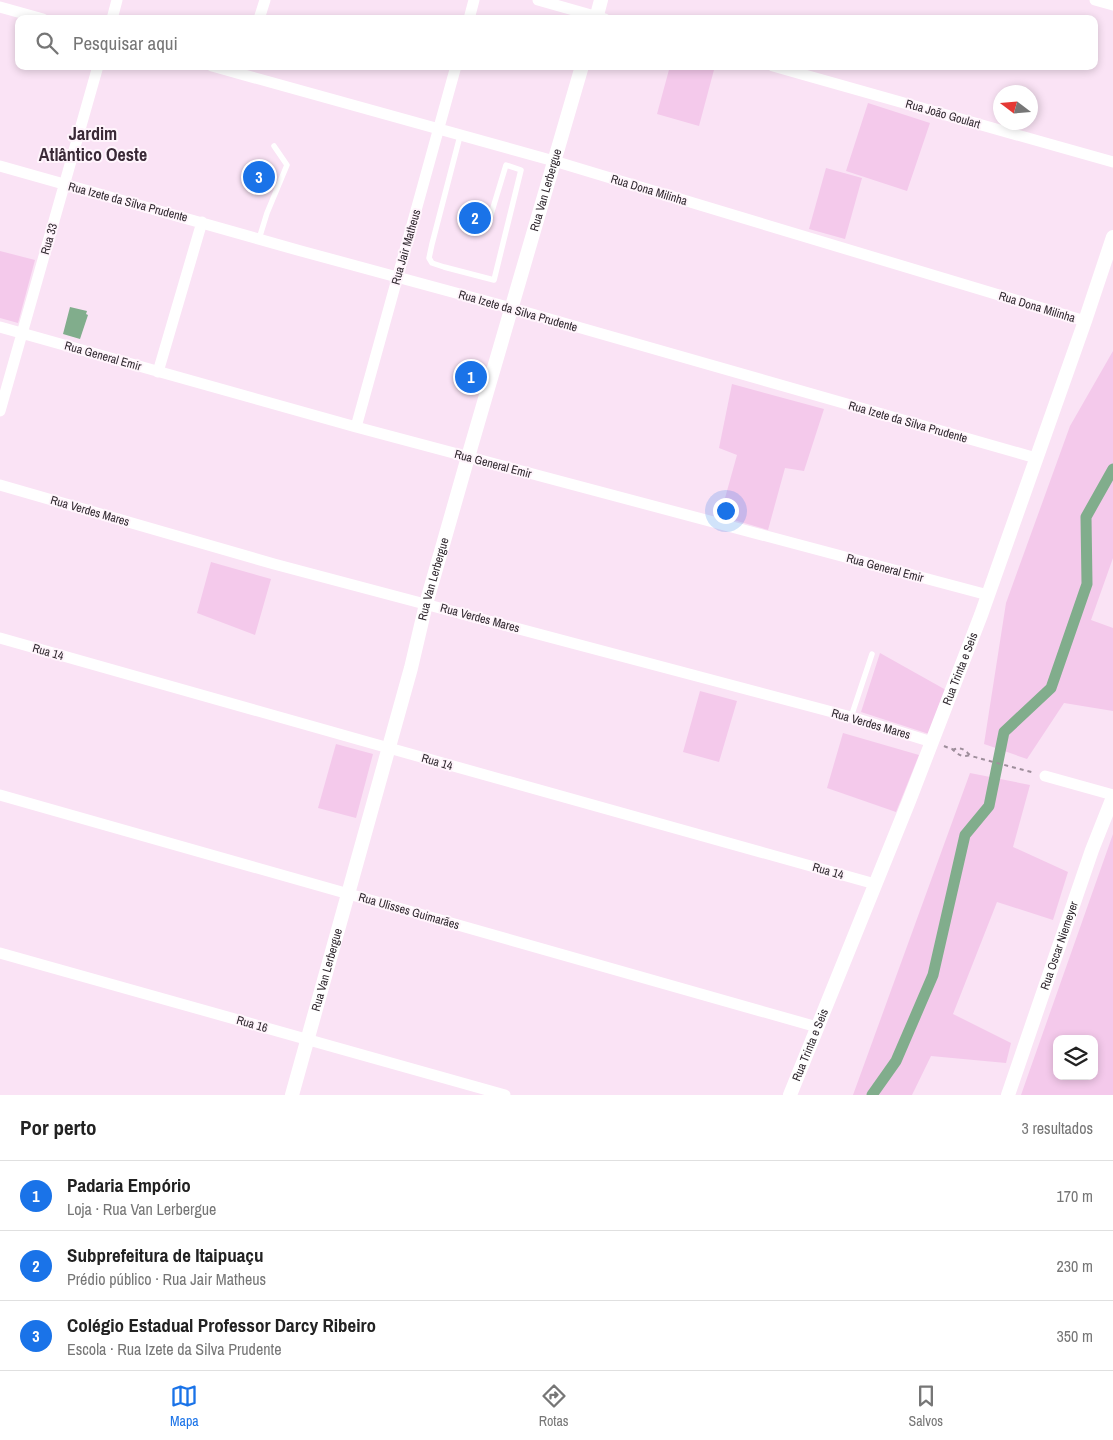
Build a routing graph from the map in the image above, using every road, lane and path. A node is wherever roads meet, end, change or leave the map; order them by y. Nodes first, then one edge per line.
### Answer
1 (117, 0) edge
2 (264, 0) edge
3 (474, 0) edge
4 (538, 0) edge
5 (601, 0) edge
6 (1095, 0) edge
7 (1113, 5) edge
8 (0, 7) edge
9 (29, 15) edge
10 (113, 15) edge
11 (261, 15) edge
12 (470, 15) edge
13 (589, 15) edge
14 (599, 15) edge
15 (97, 70) edge
16 (455, 70) edge
17 (581, 70) edge
18 (788, 70) edge
19 (246, 71) edge
20 (439, 130) junction
21 (460, 136) junction
22 (274, 146) dead end
23 (554, 162) junction
24 (1113, 162) edge
25 (0, 166) edge
26 (65, 184) junction
27 (489, 221) dead end
28 (202, 222) junction
29 (1113, 237) edge
30 (259, 239) junction
31 (397, 277) junction
32 (511, 308) junction
33 (1085, 322) junction
34 (0, 327) edge
35 (21, 333) junction
36 (158, 372) junction
37 (0, 411) edge
38 (356, 427) junction
39 (468, 457) junction
40 (1036, 458) junction
41 (0, 485) edge
42 (988, 595) junction
43 (426, 604) junction
44 (0, 638) edge
45 (872, 654) dead end
46 (850, 717) junction
47 (932, 742) junction
48 (388, 748) junction
49 (970, 755) junction
50 (1044, 776) joint
51 (0, 795) edge
52 (1113, 796) edge
53 (875, 884) junction
54 (348, 893) junction
55 (0, 953) edge
56 (817, 1026) junction
57 (308, 1040) junction
58 (292, 1095) edge
59 (505, 1095) edge
60 (790, 1095) edge
61 (1008, 1095) edge

1 - 10 street
2 - 11 street
3 - 12 street
4 - 13 street
5 - 14 street
6 - 7 street
8 - 9 street
15 - 26 street, Rua 33
16 - 20 street, Rua Jair Matheus
17 - 23 street, Rua Van Lerbergue
18 - 24 street, Rua João Goulart
19 - 20 street, Rua Dona Milinha
20 - 21 street, Rua Dona Milinha
20 - 31 street, Rua Jair Matheus
21 - 23 street, Rua Dona Milinha
21 - 27 lane
22 - 30 lane
23 - 32 street, Rua Van Lerbergue
23 - 33 street, Rua Dona Milinha
25 - 26 street, Rua Izete da Silva Prudente
26 - 28 street, Rua Izete da Silva Prudente
26 - 35 street, Rua 33
28 - 30 street, Rua Izete da Silva Prudente
28 - 36 street
29 - 33 street, Rua Trinta e Seis
30 - 31 street, Rua Izete da Silva Prudente
31 - 32 street, Rua Izete da Silva Prudente
31 - 38 street, Rua Jair Matheus
32 - 39 street, Rua Van Lerbergue
32 - 40 street, Rua Izete da Silva Prudente
33 - 40 street, Rua Trinta e Seis
34 - 35 street, Rua General Emir
35 - 36 street, Rua General Emir
35 - 37 street, Rua 33
36 - 38 street, Rua General Emir
38 - 39 street, Rua General Emir
39 - 42 street, Rua General Emir
39 - 43 street, Rua Van Lerbergue
40 - 42 street, Rua Trinta e Seis
41 - 43 street, Rua Verdes Mares
42 - 47 street, Rua Trinta e Seis
43 - 46 street, Rua Verdes Mares
43 - 48 street, Rua Van Lerbergue
44 - 48 street, Rua 14
45 - 46 lane
46 - 47 street, Rua Verdes Mares
47 - 53 street, Rua Trinta e Seis
48 - 53 street, Rua 14
48 - 54 street, Rua Van Lerbergue
49 - 49 path
49 - 50 path
50 - 52 street
51 - 54 street, Rua Ulisses Guimarães
52 - 61 street, Rua Oscar Niemeyer
53 - 56 street, Rua Trinta e Seis
54 - 56 street, Rua Ulisses Guimarães
54 - 57 street, Rua Van Lerbergue
55 - 57 street, Rua 16
56 - 60 street, Rua Trinta e Seis
57 - 58 street, Rua Van Lerbergue
57 - 59 street, Rua 16

